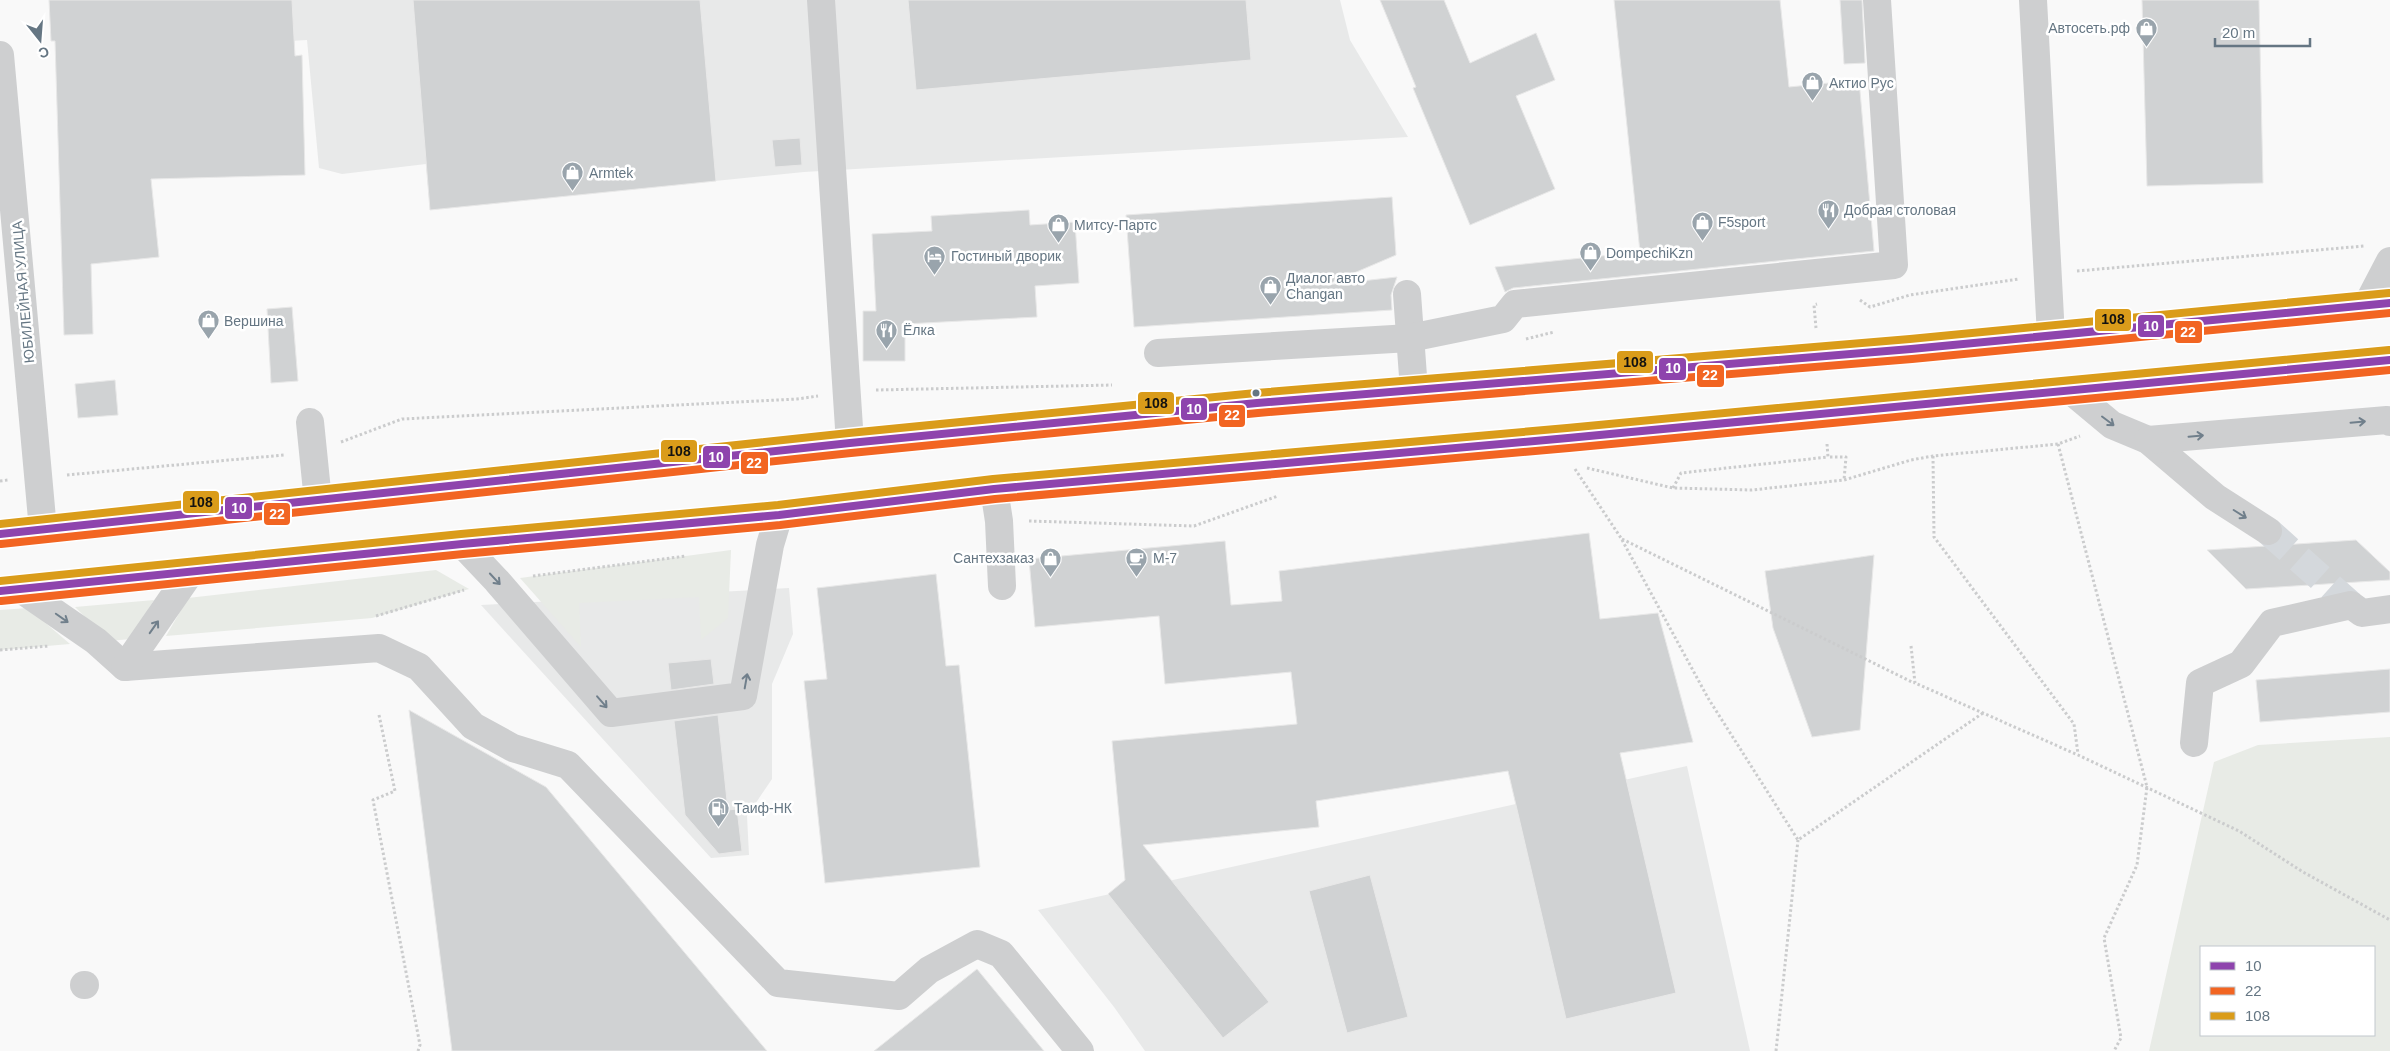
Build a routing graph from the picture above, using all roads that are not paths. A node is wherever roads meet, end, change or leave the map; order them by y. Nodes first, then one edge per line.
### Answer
1 (821, 0) edge
2 (1877, 0) edge
3 (2033, 0) edge
4 (0, 55) edge
5 (2390, 261) edge
6 (1407, 294) dead end
7 (2378, 304) edge
8 (2052, 336) junction
9 (1410, 338) junction
10 (1158, 353) dead end
11 (2390, 360) edge
12 (1414, 390) junction
13 (2070, 390) junction
14 (310, 422) dead end
15 (2390, 422) edge
16 (2148, 440) junction
17 (850, 443) junction
18 (994, 489) junction
19 (318, 501) junction
20 (779, 515) junction
21 (43, 530) junction
22 (2268, 531) tunnel mouth
23 (0, 534) edge
24 (462, 544) junction
25 (190, 574) junction
26 (1002, 586) dead end
27 (11, 590) edge
28 (2390, 609) edge
29 (125, 667) junction
30 (2194, 742) dead end
31 (1080, 1051) edge

1 - 17 street
2 - 9 street
3 - 8 street
4 - 21 street, ЮБИЛЕЙНАЯ УЛИЦА
5 - 7 street
6 - 9 street
7 - 8 main road
8 - 12 main road
9 - 10 street
9 - 12 street
11 - 13 main road
12 - 17 main road
13 -> 16 street
13 - 18 main road
14 - 19 street
16 -> 15 street
16 -> 22 street
17 - 19 main road
18 - 20 main road
18 - 26 street
19 - 21 main road
20 - 24 main road
24 -> 20 street
21 - 23 main road
24 - 25 main road
25 - 27 main road
29 -> 25 street
27 -> 29 street
28 - 30 street
29 - 31 street

